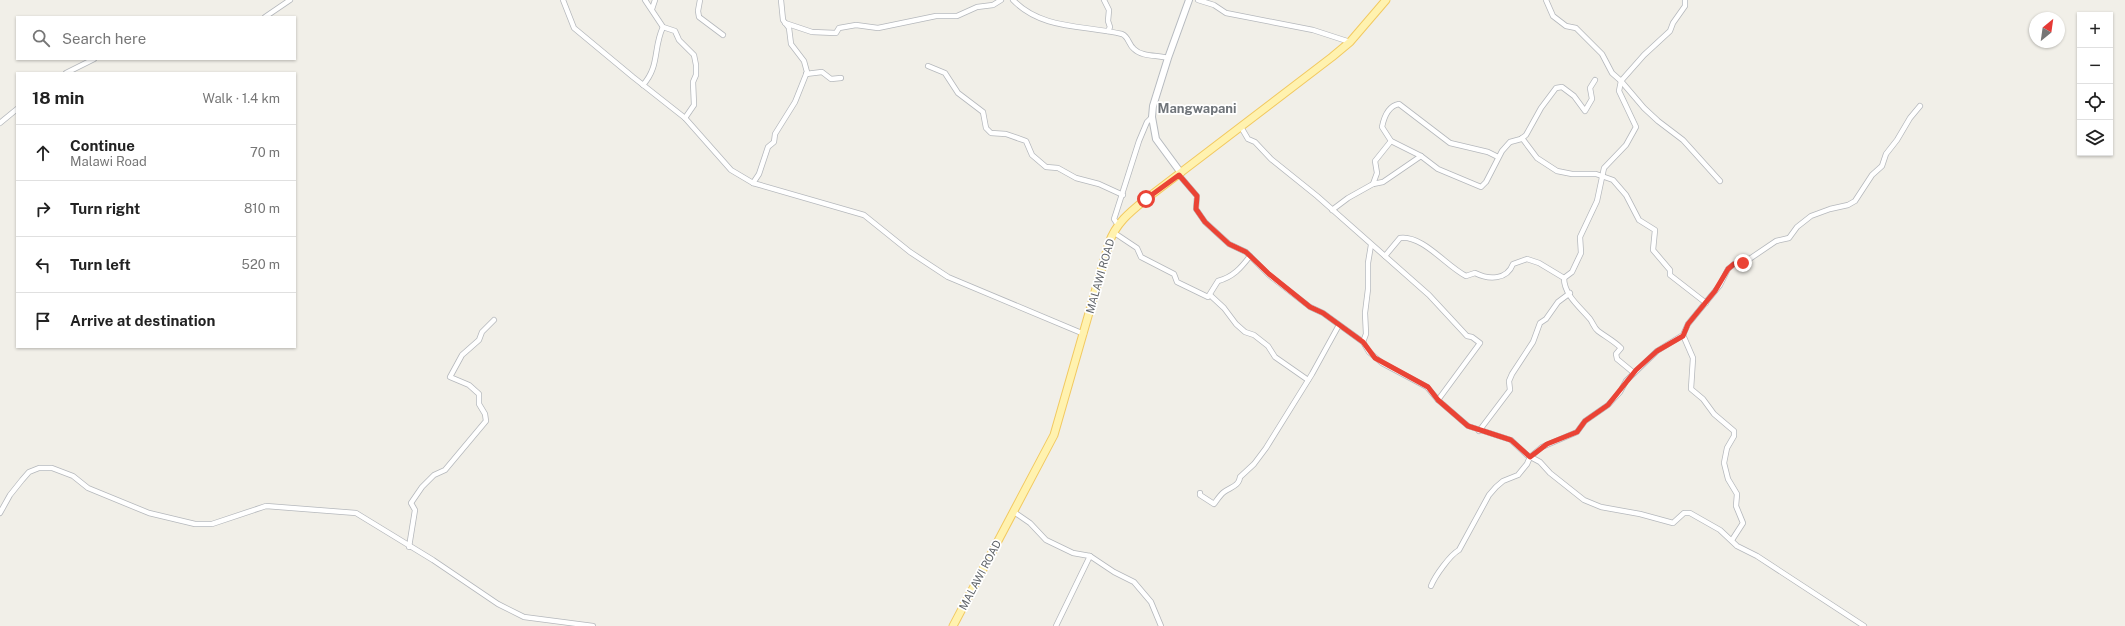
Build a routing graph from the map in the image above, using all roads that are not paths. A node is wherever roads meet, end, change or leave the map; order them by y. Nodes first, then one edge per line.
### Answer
1 (290, 0) edge
2 (563, 0) edge
3 (645, 0) edge
4 (654, 0) edge
5 (700, 0) edge
6 (781, 0) edge
7 (1001, 0) edge
8 (1013, 0) edge
9 (1104, 0) edge
10 (1189, 0) edge
11 (1198, 0) edge
12 (1386, 0) edge
13 (1546, 0) edge
14 (1685, 0) edge
15 (652, 9) junction
16 (266, 16) edge
17 (785, 23) junction
18 (663, 27) junction
19 (1108, 31) junction
20 (723, 35) dead end
21 (1350, 42) junction
22 (1168, 58) junction
23 (92, 60) edge
24 (928, 66) dead end
25 (68, 72) edge
26 (806, 74) junction
27 (841, 78) dead end
28 (1595, 80) dead end
29 (1621, 81) junction
30 (643, 85) junction
31 (1920, 106) dead end
32 (16, 110) edge
33 (1152, 117) junction
34 (685, 118) junction
35 (1, 121) edge
36 (1241, 127) junction
37 (1522, 138) junction
38 (1392, 141) junction
39 (1421, 156) junction
40 (1498, 157) junction
41 (1180, 174) junction
42 (1602, 175) junction
43 (1720, 181) dead end
44 (753, 183) junction
45 (1373, 184) junction
46 (1122, 195) junction
47 (1332, 210) junction
48 (1118, 225) junction
49 (1113, 232) junction
50 (1371, 245) junction
51 (1250, 256) junction
52 (1385, 256) junction
53 (1564, 278) junction
54 (1570, 292) junction
55 (1210, 295) junction
56 (1706, 303) junction
57 (494, 320) dead end
58 (1339, 325) junction
59 (1084, 334) junction
60 (1683, 336) junction
61 (1363, 342) junction
62 (1634, 373) junction
63 (1308, 380) junction
64 (1438, 400) junction
65 (1479, 431) junction
66 (1530, 457) junction
67 (1200, 493) dead end
68 (1014, 512) junction
69 (0, 513) edge
70 (1732, 540) junction
71 (409, 546) junction
72 (1090, 556) junction
73 (1431, 586) dead end
74 (593, 626) edge
75 (953, 626) edge
76 (1056, 626) edge
77 (1161, 626) edge
78 (1864, 626) edge

1 - 16 street
2 - 30 street
3 - 15 street
4 - 15 street
5 - 20 street
6 - 17 street
7 - 17 street
8 - 19 street
9 - 19 street
10 - 22 street
11 - 21 street
12 - 21 main road, MALAWI ROAD
13 - 29 street
14 - 29 street
15 - 18 street
17 - 26 street
18 - 30 street
18 - 34 street
19 - 22 street
21 - 36 main road, MALAWI ROAD
22 - 33 street
23 - 25 street
24 - 46 street
26 - 27 street
26 - 44 street
28 - 37 street
29 - 42 street
29 - 43 street
30 - 34 street
31 - 56 street
32 - 35 street
33 - 41 street
33 - 46 street
34 - 44 street
36 - 41 main road, MALAWI ROAD
36 - 47 street
37 - 40 street
37 - 42 street
38 - 39 street
38 - 40 street
38 - 45 street
39 - 40 street
39 - 45 street
41 - 48 main road, MALAWI ROAD
41 - 51 street
42 - 53 street
42 - 56 street
44 - 59 street
45 - 47 street
46 - 48 street
47 - 50 street
48 - 49 main road, MALAWI ROAD
49 - 55 street
49 - 59 main road, MALAWI ROAD
50 - 52 street
50 - 61 street
51 - 55 street
51 - 58 street
52 - 53 street
52 - 64 street
53 - 54 street
54 - 62 street
54 - 65 street
55 - 63 street
56 - 60 street
57 - 71 street
58 - 61 street
58 - 63 street
59 - 68 main road, MALAWI ROAD
60 - 62 street
60 - 70 street
61 - 64 street
62 - 66 street
63 - 67 street
64 - 65 street
65 - 66 street
66 - 70 street
66 - 73 street
68 - 72 street
68 - 75 main road, MALAWI ROAD
69 - 71 street
70 - 78 street
71 - 74 street
72 - 76 street
72 - 77 street

